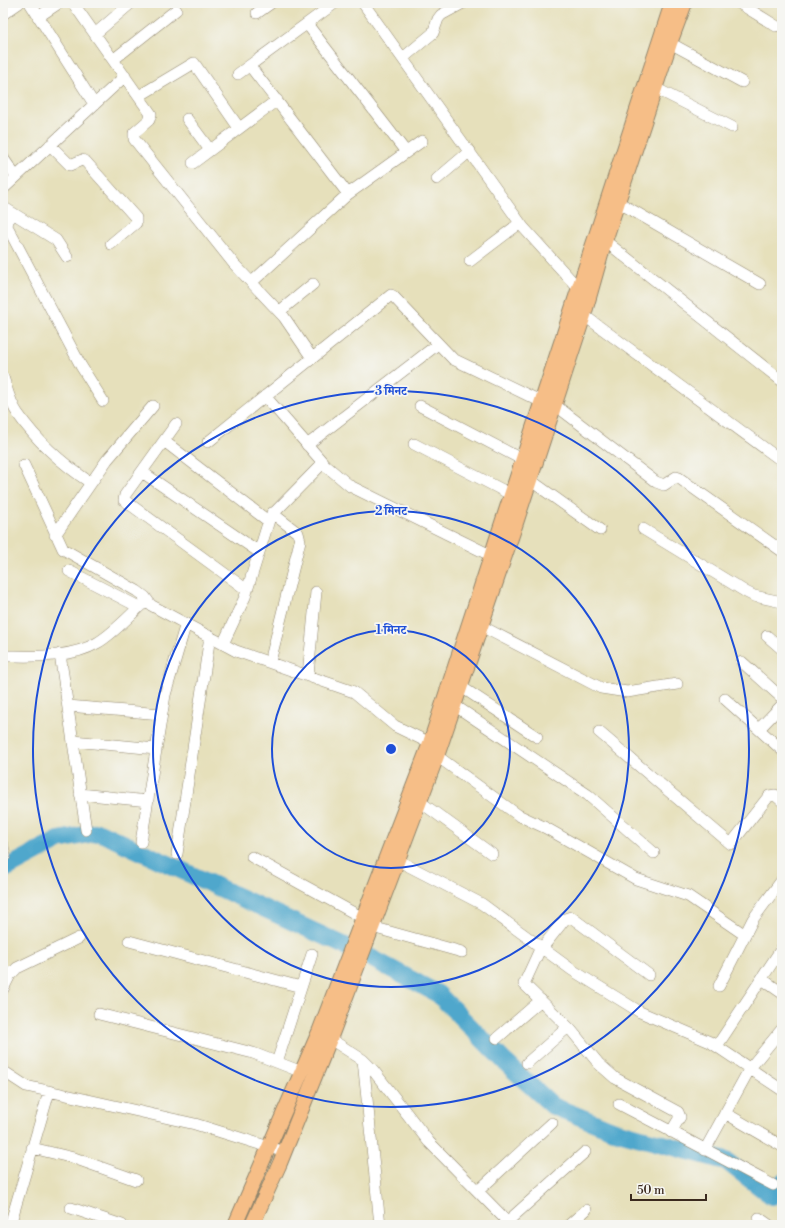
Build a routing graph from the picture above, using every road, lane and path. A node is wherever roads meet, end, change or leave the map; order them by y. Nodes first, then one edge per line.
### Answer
1 (19, 3) edge
2 (30, 3) edge
3 (59, 3) edge
4 (73, 3) edge
5 (131, 3) edge
6 (271, 3) edge
7 (335, 3) edge
8 (364, 3) edge
9 (463, 3) edge
10 (672, 3) edge
11 (685, 3) edge
12 (739, 3) edge
13 (176, 10) dead end
14 (3, 14) edge
15 (257, 14) dead end
16 (38, 17) junction
17 (308, 24) junction
18 (776, 26) dead end
19 (95, 34) junction
20 (670, 42) junction
21 (403, 58) junction
22 (113, 60) junction
23 (250, 66) junction
24 (238, 74) dead end
25 (125, 76) junction
26 (742, 82) dead end
27 (655, 88) junction
28 (138, 96) junction
29 (277, 100) junction
30 (94, 104) junction
31 (187, 119) dead end
32 (732, 127) dead end
33 (239, 128) junction
34 (422, 141) dead end
35 (50, 145) junction
36 (210, 150) junction
37 (470, 151) junction
38 (406, 152) junction
39 (3, 158) edge
40 (192, 163) dead end
41 (16, 177) junction
42 (437, 179) dead end
43 (3, 189) edge
44 (348, 194) junction
45 (618, 202) junction
46 (3, 207) edge
47 (14, 214) junction
48 (520, 223) junction
49 (601, 238) junction
50 (111, 244) dead end
51 (67, 257) dead end
52 (470, 261) dead end
53 (252, 282) junction
54 (313, 284) dead end
55 (760, 284) dead end
56 (579, 289) junction
57 (579, 311) junction
58 (280, 312) junction
59 (438, 344) junction
60 (312, 358) junction
61 (3, 377) edge
62 (782, 381) edge
63 (265, 396) junction
64 (103, 401) dead end
65 (548, 404) junction
66 (153, 406) dead end
67 (420, 406) dead end
68 (176, 424) dead end
69 (164, 442) junction
70 (208, 442) dead end
71 (414, 444) dead end
72 (307, 445) junction
73 (523, 460) junction
74 (782, 461) edge
75 (323, 463) junction
76 (24, 465) dead end
77 (142, 472) junction
78 (530, 480) junction
79 (91, 483) junction
80 (512, 496) junction
81 (270, 517) junction
82 (643, 529) dead end
83 (600, 530) dead end
84 (55, 535) junction
85 (782, 550) edge
86 (259, 552) junction
87 (492, 556) junction
88 (69, 572) dead end
89 (247, 590) junction
90 (316, 592) dead end
91 (782, 602) edge
92 (150, 604) junction
93 (139, 608) junction
94 (186, 624) junction
95 (481, 626) junction
96 (210, 636) junction
97 (767, 636) dead end
98 (223, 644) junction
99 (782, 649) edge
100 (60, 654) junction
101 (3, 656) edge
102 (270, 662) junction
103 (742, 662) dead end
104 (308, 675) junction
105 (677, 684) dead end
106 (460, 686) junction
107 (782, 698) edge
108 (725, 699) dead end
109 (454, 705) junction
110 (782, 705) edge
111 (68, 706) junction
112 (161, 714) junction
113 (759, 729) junction
114 (599, 732) dead end
115 (537, 737) dead end
116 (73, 741) junction
117 (430, 743) junction
118 (156, 749) junction
119 (782, 750) edge
120 (437, 756) junction
121 (80, 794) junction
122 (148, 801) junction
123 (419, 801) junction
124 (782, 801) edge
125 (86, 830) dead end
126 (142, 842) dead end
127 (654, 853) dead end
128 (177, 854) dead end
129 (492, 854) dead end
130 (252, 857) dead end
131 (397, 860) junction
132 (782, 880) edge
133 (365, 929) junction
134 (745, 935) junction
135 (79, 938) dead end
136 (128, 941) dead end
137 (542, 947) junction
138 (782, 948) edge
139 (462, 952) dead end
140 (312, 954) dead end
141 (352, 964) junction
142 (649, 975) dead end
143 (762, 979) junction
144 (719, 986) dead end
145 (301, 987) junction
146 (3, 989) edge
147 (782, 994) edge
148 (541, 1000) junction
149 (99, 1014) dead end
150 (568, 1027) junction
151 (782, 1030) edge
152 (318, 1032) junction
153 (497, 1038) dead end
154 (330, 1039) junction
155 (717, 1046) junction
156 (363, 1060) junction
157 (277, 1062) junction
158 (527, 1063) dead end
159 (750, 1068) junction
160 (3, 1070) edge
161 (302, 1072) junction
162 (782, 1090) edge
163 (49, 1092) junction
164 (619, 1104) dead end
165 (725, 1113) junction
166 (552, 1123) dead end
167 (671, 1132) junction
168 (782, 1146) edge
169 (32, 1148) junction
170 (270, 1148) junction
171 (705, 1150) junction
172 (285, 1152) junction
173 (585, 1152) dead end
174 (136, 1180) dead end
175 (773, 1185) dead end
176 (478, 1191) junction
177 (71, 1208) dead end
178 (586, 1210) dead end
179 (759, 1218) dead end
180 (8, 1221) edge
181 (510, 1223) edge
182 (237, 1224) edge
183 (122, 1225) edge
184 (252, 1225) edge
185 (380, 1225) edge
186 (568, 1225) edge
187 (769, 1225) edge

1 - 14 street
2 - 16 street
3 - 16 street
4 - 19 street
5 - 19 street
6 - 15 street
7 - 17 street
8 - 21 street
9 - 21 street
10 - 49 main road
11 - 20 main road
12 - 18 street
13 - 22 street
16 - 30 street
17 - 23 street
17 - 38 street
19 - 22 street
20 - 26 street
20 - 27 main road
21 - 37 street
22 - 25 street
23 - 24 street
23 - 29 street
25 - 28 street
25 - 30 street
27 - 32 street
27 - 45 main road
28 - 33 street
28 - 53 street
29 - 33 street
29 - 44 street
30 - 35 street
31 - 36 street
33 - 36 street
34 - 38 street
35 - 41 street
35 - 50 street
36 - 40 street
37 - 42 street
37 - 48 street
38 - 44 street
39 - 41 street
41 - 43 street
44 - 53 street
45 - 49 main road
45 - 55 street
46 - 47 street
47 - 51 street
47 - 64 street
48 - 52 street
48 - 56 street
49 - 56 main road
49 - 57 main road
49 - 62 street
53 - 58 street
54 - 58 street
56 - 57 main road
57 - 65 main road
57 - 74 street
58 - 60 street
59 - 60 street
59 - 65 street
59 - 72 street
60 - 63 street
61 - 79 street
63 - 70 street
63 - 72 street
65 - 73 main road
65 - 78 main road
65 - 85 street
66 - 79 street
67 - 73 street
68 - 69 street
69 - 77 street
69 - 81 street
71 - 80 street
72 - 75 street
73 - 80 main road
75 - 81 street
75 - 87 street
76 - 84 street
77 - 86 street
77 - 89 street
78 - 83 street
78 - 95 main road
79 - 84 street
80 - 87 main road
81 - 86 street
81 - 102 street
82 - 91 street
84 - 92 street
86 - 89 street
87 - 117 main road
88 - 93 street
89 - 98 street
90 - 104 street
92 - 93 street
92 - 94 street
93 - 100 street
94 - 96 street
94 - 112 street
95 - 105 street
95 - 106 main road
96 - 98 street
96 - 128 street
97 - 99 street
98 - 102 street
100 - 101 street
100 - 111 street
102 - 104 street
103 - 107 street
104 - 117 street
106 - 109 main road
106 - 115 street
108 - 113 street
109 - 120 main road
109 - 127 street
110 - 113 street
111 - 112 street
111 - 116 street
112 - 118 street
113 - 119 street
114 - 124 street
116 - 118 street
116 - 121 street
117 - 133 main road
118 - 122 street
120 - 123 main road
120 - 134 street
121 - 122 street
121 - 125 street
122 - 126 street
123 - 129 street
123 - 131 main road
130 - 133 street
131 - 133 main road
131 - 137 street
132 - 134 street
133 - 139 street
133 - 141 main road
134 - 144 street
135 - 146 street
136 - 145 street
137 - 142 street
137 - 148 street
137 - 155 street
138 - 143 street
140 - 145 street
141 - 152 main road
141 - 154 main road
143 - 147 street
143 - 155 street
145 - 157 street
148 - 150 street
148 - 153 street
149 - 157 street
150 - 158 street
150 - 167 street
151 - 159 street
152 - 154 street
152 - 161 main road
154 - 156 street
154 - 172 main road
155 - 159 street
156 - 176 street
156 - 185 street
157 - 161 street
159 - 162 street
159 - 165 street
160 - 163 street
161 - 170 main road
163 - 169 street
163 - 170 street
164 - 167 street
165 - 168 street
165 - 171 street
166 - 176 street
167 - 171 street
169 - 174 street
169 - 180 street
170 - 172 street
170 - 182 main road
171 - 175 street
172 - 184 main road
173 - 181 street
176 - 181 street
177 - 183 street
178 - 186 street
179 - 187 street

